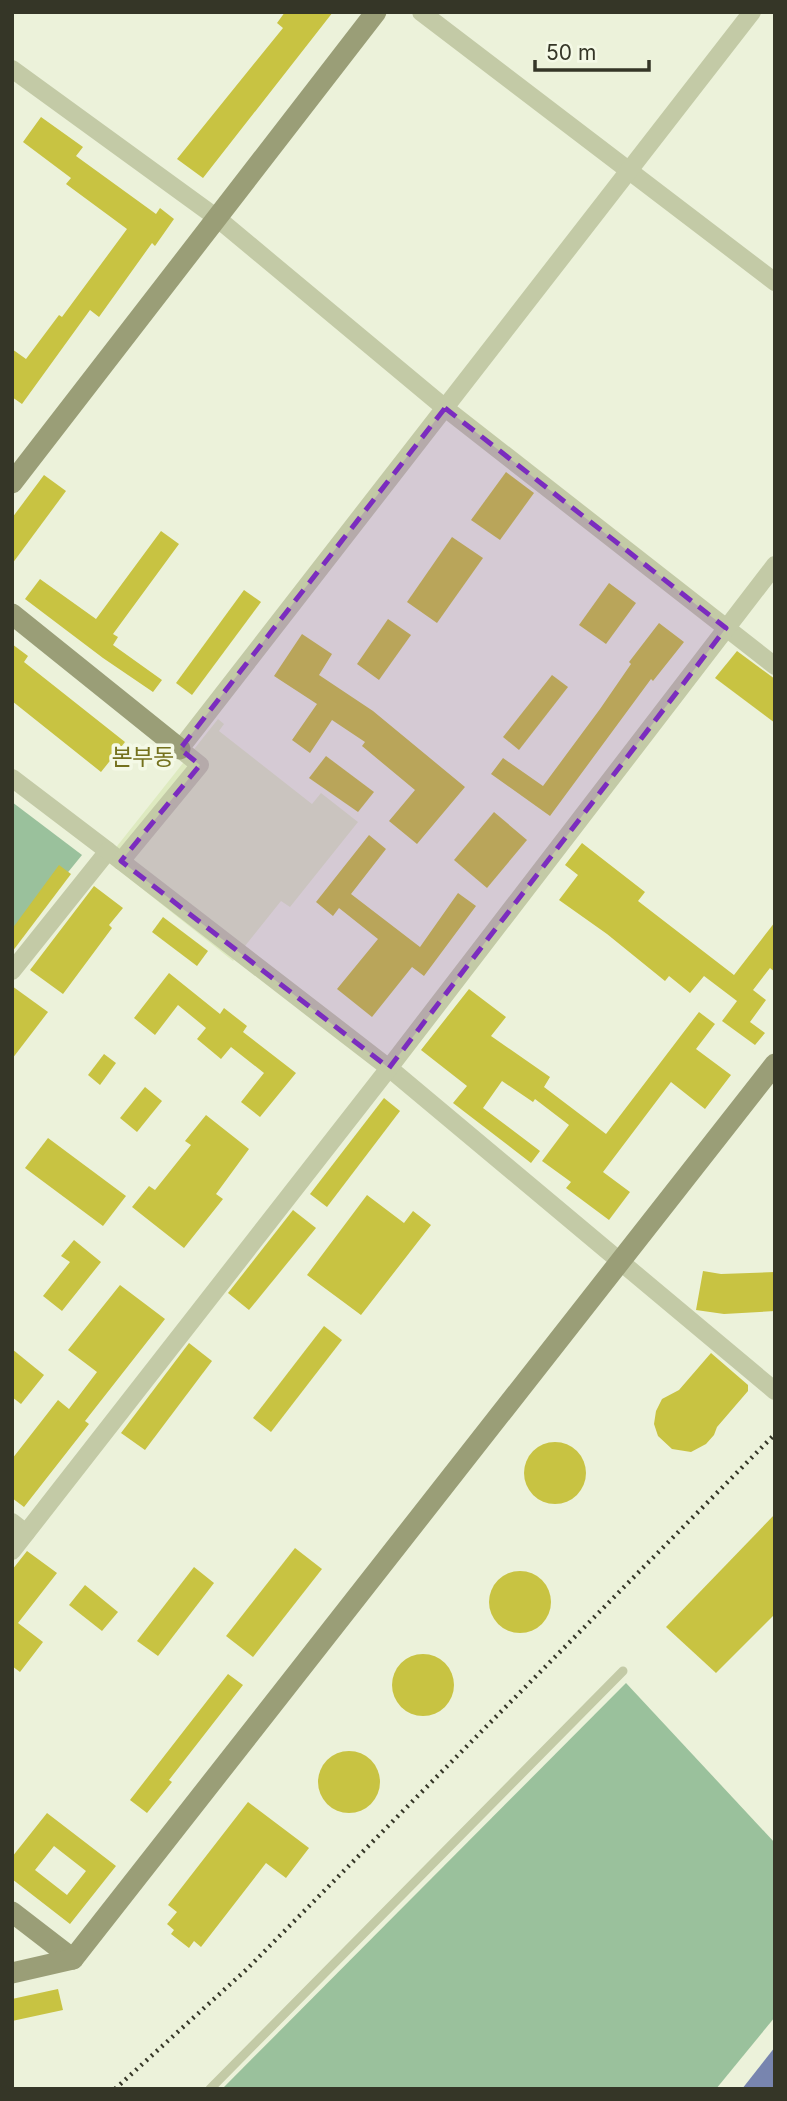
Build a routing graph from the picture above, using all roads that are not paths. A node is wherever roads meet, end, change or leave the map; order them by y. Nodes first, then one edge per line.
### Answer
1 (376, 12) edge
2 (421, 12) edge
3 (752, 12) edge
4 (12, 69) edge
5 (217, 218) junction
6 (775, 282) edge
7 (445, 408) junction
8 (12, 483) edge
9 (775, 565) edge
10 (12, 614) edge
11 (726, 628) junction
12 (775, 666) edge
13 (180, 749) junction
14 (12, 778) edge
15 (114, 856) junction
16 (12, 971) edge
17 (775, 1064) edge
18 (389, 1068) junction
19 (621, 1262) junction
20 (775, 1391) edge
21 (19, 1527) edge
22 (12, 1551) edge
23 (623, 1671) dead end
24 (12, 1912) edge
25 (73, 1959) junction
26 (12, 1973) edge
27 (210, 2089) edge

1 - 5 street
2 - 6 street
3 - 7 street
4 - 5 street
5 - 7 street
5 - 8 street
7 - 11 street
7 - 13 street
9 - 11 street
10 - 13 street
11 - 12 street
11 - 18 street
13 - 15 street
14 - 15 street
15 - 16 street
15 - 18 street
17 - 19 street
18 - 19 street
18 - 21 street
19 - 20 street
19 - 25 street
21 - 22 street
23 - 27 lane
24 - 25 street
25 - 26 street

